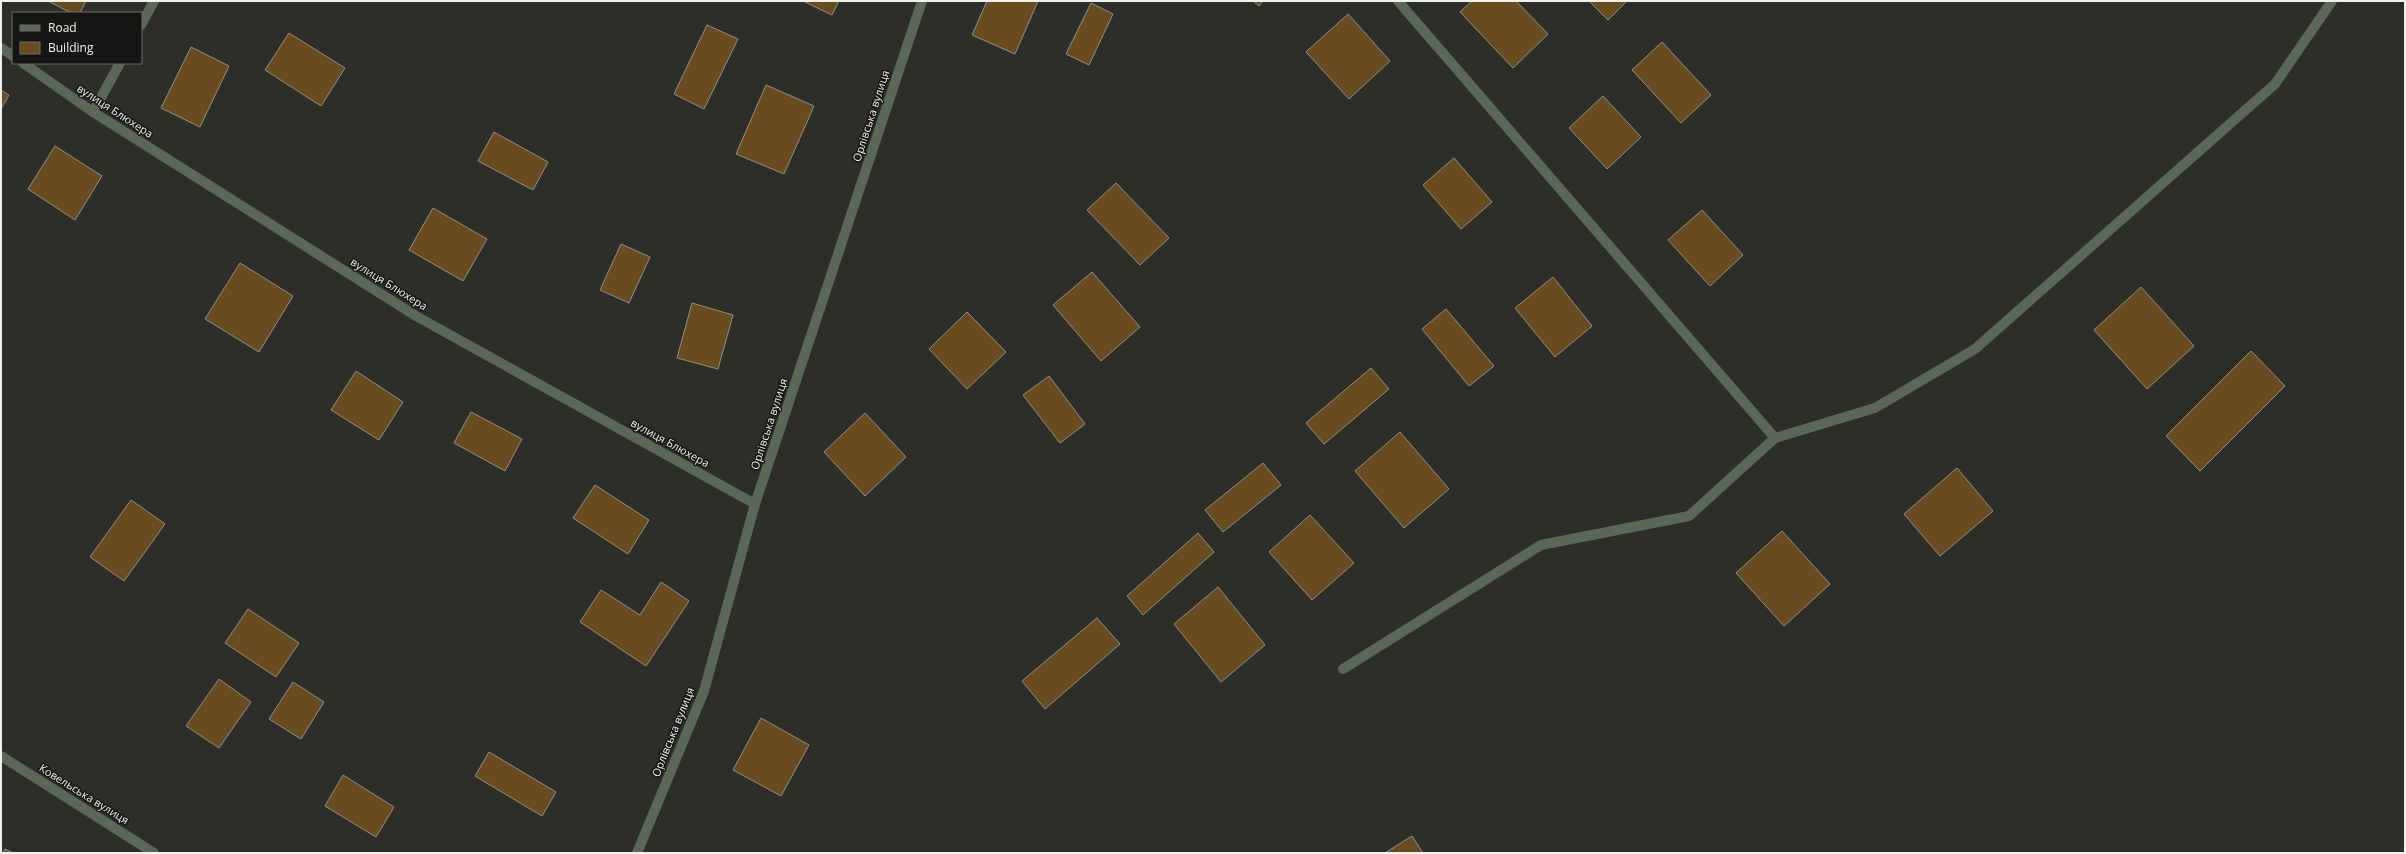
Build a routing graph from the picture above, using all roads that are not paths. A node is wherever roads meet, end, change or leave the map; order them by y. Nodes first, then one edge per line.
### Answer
1 (154, 1) edge
2 (922, 1) edge
3 (1398, 1) edge
4 (2332, 1) edge
5 (142, 23) edge
6 (1, 48) edge
7 (12, 55) edge
8 (23, 64) edge
9 (119, 64) edge
10 (93, 112) junction
11 (1775, 438) junction
12 (755, 504) junction
13 (1343, 669) dead end
14 (1, 756) edge
15 (154, 853) edge
16 (637, 853) edge

1 - 5 street
2 - 12 street, Орлівська вулиця
3 - 11 street
4 - 11 street
6 - 7 street
8 - 10 street, вулиця Блюхера
9 - 10 street
10 - 12 street, вулиця Блюхера
11 - 13 street
12 - 16 street, Орлівська вулиця
14 - 15 street, Ковельська вулиця

